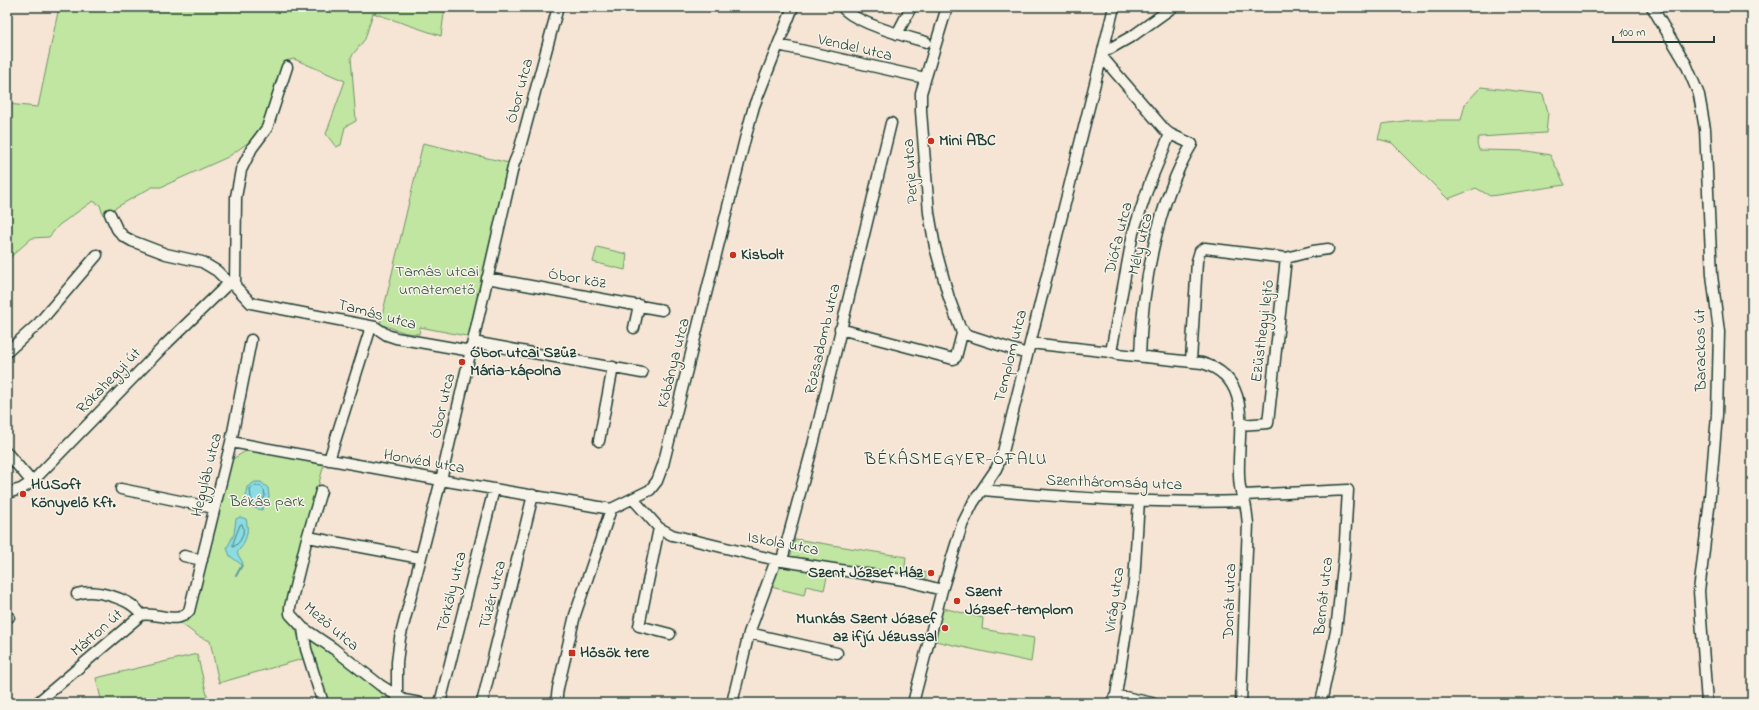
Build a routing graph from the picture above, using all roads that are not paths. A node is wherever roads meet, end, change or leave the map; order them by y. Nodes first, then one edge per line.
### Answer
1 (558, 7) edge
2 (793, 7) edge
3 (842, 7) edge
4 (911, 7) edge
5 (946, 7) edge
6 (1114, 7) edge
7 (1172, 7) edge
8 (1652, 7) edge
9 (897, 34) junction
10 (926, 42) dead end
11 (778, 45) junction
12 (1103, 55) junction
13 (287, 67) dead end
14 (925, 78) junction
15 (891, 123) dead end
16 (1170, 134) junction
17 (110, 214) dead end
18 (1328, 249) dead end
19 (97, 255) dead end
20 (1286, 258) junction
21 (487, 278) junction
22 (232, 284) junction
23 (639, 305) junction
24 (662, 310) dead end
25 (375, 327) junction
26 (634, 328) dead end
27 (840, 328) junction
28 (962, 331) junction
29 (251, 340) dead end
30 (1030, 342) junction
31 (472, 347) junction
32 (7, 352) edge
33 (1111, 352) junction
34 (1027, 354) junction
35 (1140, 356) junction
36 (1191, 361) junction
37 (613, 367) junction
38 (642, 373) dead end
39 (1240, 425) junction
40 (599, 441) dead end
41 (231, 442) junction
42 (7, 453) edge
43 (329, 460) junction
44 (441, 480) junction
45 (32, 482) junction
46 (494, 488) junction
47 (121, 489) dead end
48 (983, 490) junction
49 (1348, 490) joint
50 (321, 491) dead end
51 (7, 493) edge
52 (532, 495) junction
53 (1242, 495) junction
54 (633, 499) junction
55 (1140, 500) junction
56 (214, 508) junction
57 (611, 509) junction
58 (659, 528) junction
59 (308, 537) junction
60 (184, 556) dead end
61 (420, 558) junction
62 (202, 560) junction
63 (779, 560) junction
64 (942, 590) junction
65 (78, 594) dead end
66 (186, 614) joint
67 (141, 615) junction
68 (304, 628) junction
69 (750, 633) junction
70 (670, 634) dead end
71 (836, 653) dead end
72 (397, 697) junction
73 (1114, 699) edge
74 (37, 703) edge
75 (323, 703) edge
76 (420, 703) edge
77 (440, 703) edge
78 (482, 703) edge
79 (556, 703) edge
80 (732, 703) edge
81 (913, 703) edge
82 (1152, 703) edge
83 (1241, 703) edge
84 (1321, 703) edge
85 (1706, 703) edge

1 - 21 street, Óbor utca
2 - 11 street, Kőbánya utca
3 - 9 street
4 - 9 street
5 - 14 street, Perje utca
6 - 12 street, Templom utca
7 - 12 street
8 - 85 street, Barackos út
9 - 10 street
11 - 14 street, Vendel utca
11 - 54 street, Kőbánya utca
12 - 16 street
12 - 30 street, Templom utca
13 - 22 street
14 - 28 street, Perje utca
15 - 27 street, Rózsadomb utca
16 - 33 street, Diófa utca
16 - 35 street, Mély utca
17 - 22 street, Tamás utca
18 - 20 street, Ezüsthegyi lejtő
19 - 32 street
20 - 36 street
20 - 39 street, Ezüsthegyi lejtő
21 - 23 street, Óbor köz
21 - 31 street, Óbor utca
22 - 25 street, Tamás utca
22 - 45 street, Rókahegyi út
23 - 24 street, Óbor köz
23 - 26 street
25 - 31 street, Tamás utca
25 - 43 street
27 - 28 street
27 - 63 street, Rózsadomb utca
28 - 34 street
29 - 41 street, Hegyláb utca
30 - 33 street, Donát utca
30 - 34 street, Templom utca
31 - 37 street, Tamás utca
31 - 44 street, Óbor utca
33 - 35 street, Donát utca
34 - 48 street, Templom utca
35 - 36 street, Donát utca
36 - 39 street, Donát utca
37 - 38 street, Tamás utca
37 - 40 street
39 - 53 street, Donát utca
41 - 43 street, Honvéd utca
41 - 56 street, Hegyláb utca
42 - 45 street
43 - 44 street, Honvéd utca
44 - 46 street, Honvéd utca
44 - 61 street, Óbor utca
45 - 51 street, Rókahegyi út
46 - 52 street, Honvéd utca
46 - 77 street, Törköly utca
47 - 56 street
48 - 55 street, Szentháromság utca
48 - 64 street, Templom utca
49 - 53 street, Szentháromság utca
49 - 84 street, Bernát utca
50 - 59 street, Mező utca
52 - 57 street, Honvéd utca
52 - 78 street, Tüzér utca
53 - 55 street, Szentháromság utca
53 - 83 street, Donát utca
54 - 57 street, Kőbánya utca
54 - 58 street, Iskola utca
55 - 73 street, Virág utca
56 - 62 street, Hegyláb utca
57 - 79 street
58 - 63 street, Iskola utca
58 - 70 street
59 - 61 street
59 - 68 street, Mező utca
60 - 62 street
61 - 72 street, Óbor utca
62 - 66 street, Hegyláb utca
63 - 64 street, Iskola utca
63 - 69 street, Rózsadomb utca
64 - 81 street, Templom utca
65 - 67 street
66 - 67 street, Márton út
67 - 74 street, Márton út
68 - 72 street, Mező utca
68 - 75 street
69 - 71 street
69 - 80 street, Rózsadomb utca
72 - 76 street, Mező utca
73 - 82 street

